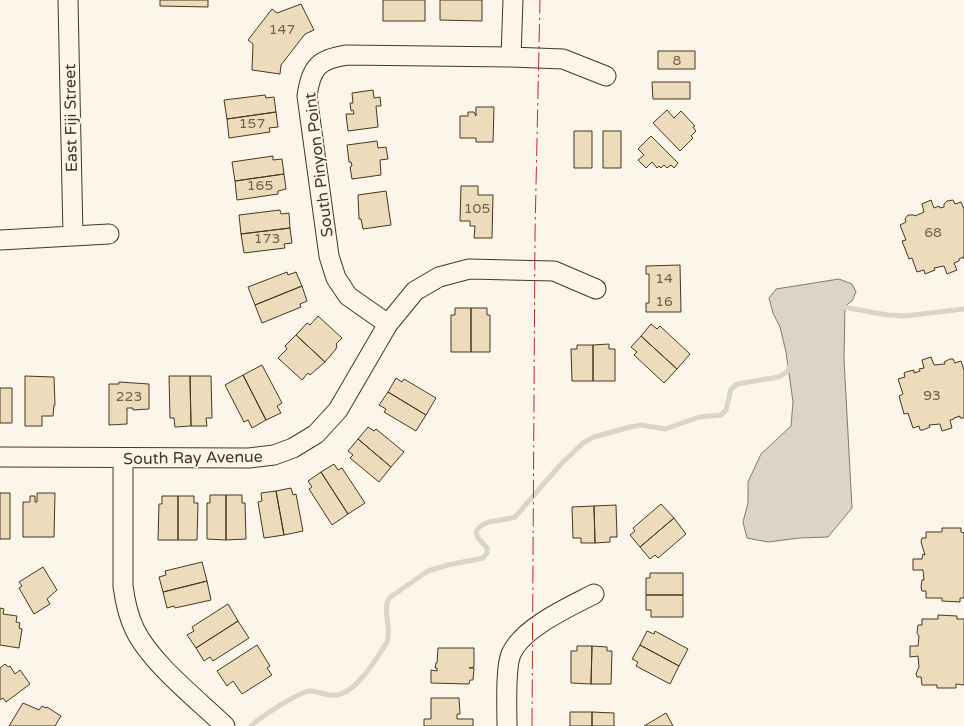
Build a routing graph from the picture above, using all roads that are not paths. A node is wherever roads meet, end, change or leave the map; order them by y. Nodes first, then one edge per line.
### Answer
1 (68, 0) edge
2 (512, 0) edge
3 (511, 57) junction
4 (606, 76) dead end
5 (109, 234) dead end
6 (73, 236) junction
7 (0, 240) edge
8 (596, 289) dead end
9 (388, 324) junction
10 (0, 457) edge
11 (123, 458) junction
12 (594, 594) dead end
13 (225, 726) edge
14 (506, 726) edge

1 - 6 street, East Fiji Street
2 - 3 street
3 - 4 street, South Pinyon Point
3 - 9 street, South Pinyon Point
5 - 6 street
6 - 7 street
8 - 9 street, South Ray Avenue
9 - 11 street, South Ray Avenue
10 - 11 street, South Ray Avenue
11 - 13 street
12 - 14 street

